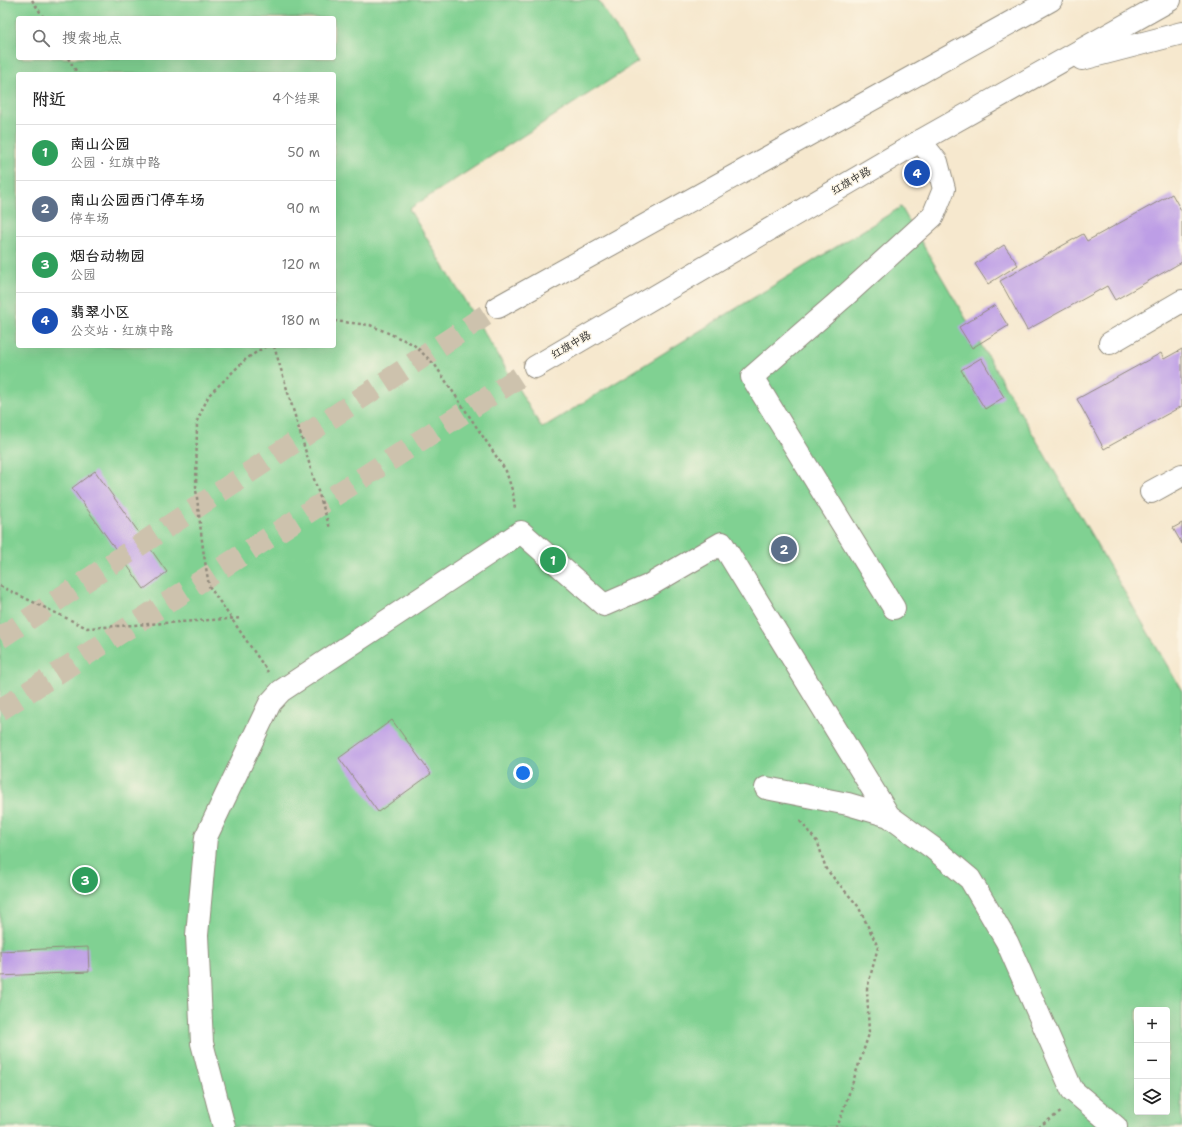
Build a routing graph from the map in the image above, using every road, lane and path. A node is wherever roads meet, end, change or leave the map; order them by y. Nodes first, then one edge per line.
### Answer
1 (32, 0) edge
2 (1051, 0) edge
3 (1170, 0) edge
4 (43, 16) edge
5 (1182, 33) edge
6 (69, 60) edge
7 (1053, 66) junction
8 (77, 72) edge
9 (920, 141) junction
10 (1182, 301) edge
11 (498, 307) tunnel mouth
12 (336, 321) edge
13 (1110, 343) dead end
14 (263, 348) edge
15 (275, 348) edge
16 (535, 367) tunnel mouth
17 (1182, 475) edge
18 (1151, 492) dead end
19 (330, 528) dead end
20 (520, 532) junction
21 (0, 586) edge
22 (894, 608) dead end
23 (242, 618) dead end
24 (281, 692) junction
25 (766, 788) dead end
26 (889, 816) junction
27 (799, 820) dead end
28 (224, 1127) edge
29 (836, 1127) edge
30 (1116, 1127) edge

1 - 4 path
2 - 11 street
3 - 7 street, 红旗中路
5 - 7 street
6 - 8 path
7 - 9 street, 红旗中路
9 - 16 street, 红旗中路
9 - 22 street
10 - 13 street
12 - 20 path
14 - 24 path
15 - 19 path
17 - 18 street
20 - 24 street
20 - 26 street
21 - 23 path
24 - 28 street
25 - 26 street
26 - 30 street
27 - 29 path

